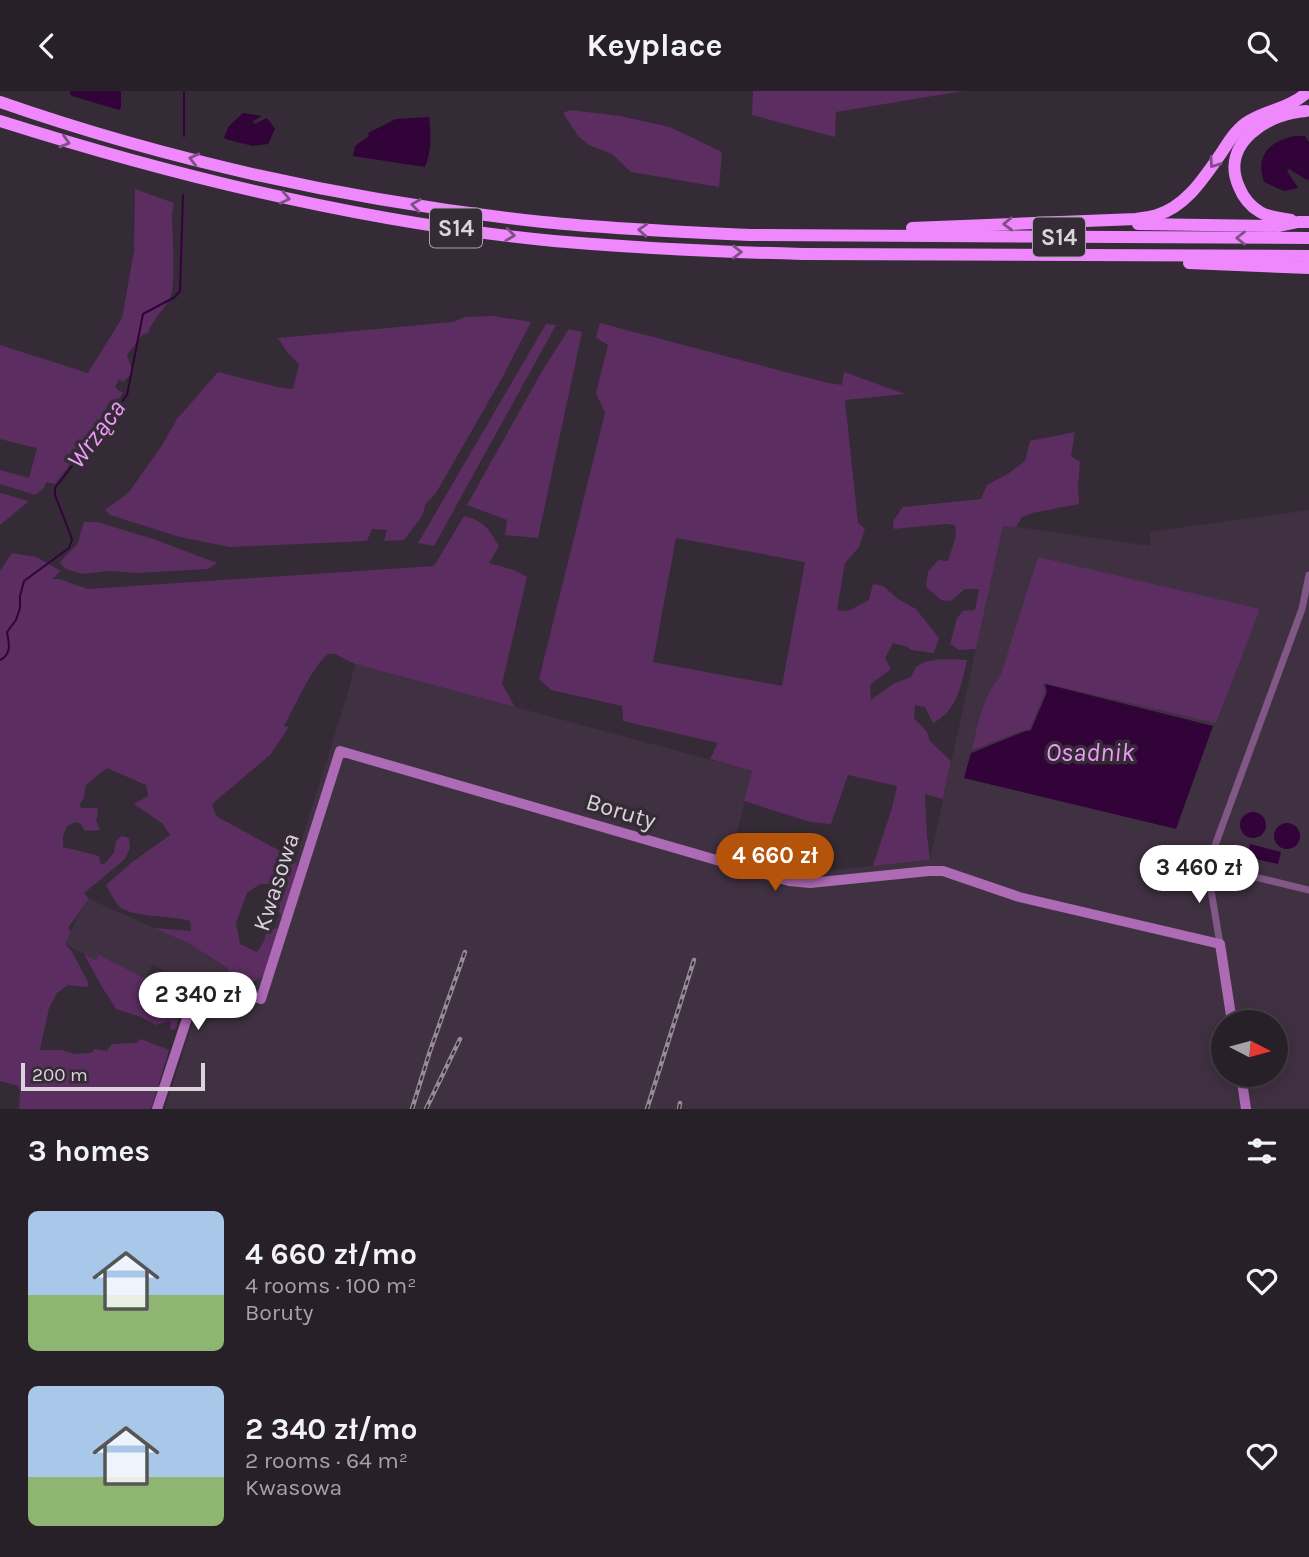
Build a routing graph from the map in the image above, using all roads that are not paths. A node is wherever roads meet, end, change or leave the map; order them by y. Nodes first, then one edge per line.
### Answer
1 (1306, 93) edge
2 (0, 102) edge
3 (1308, 112) edge
4 (0, 121) edge
5 (1304, 222) edge
6 (1034, 223) junction
7 (809, 236) junction
8 (1309, 238) edge
9 (1098, 255) junction
10 (1309, 256) edge
11 (1309, 268) edge
12 (1309, 575) edge
13 (340, 751) joint
14 (1209, 866) junction
15 (1309, 890) edge
16 (1220, 944) junction
17 (1230, 1010) edge
18 (1243, 1087) edge
19 (157, 1109) edge
20 (1246, 1109) edge

1 - 3 street
1 -> 6 highway
7 -> 2 highway, S14
3 - 5 highway
4 -> 9 highway, S14
5 - 6 highway
6 -> 7 highway
8 -> 7 highway, S14
9 - 10 highway, S14
9 - 11 highway
12 - 14 street
13 - 16 street, Boruty
13 - 19 street, Kwasowa
14 - 15 street
14 - 16 street
16 - 17 street
18 - 20 street

